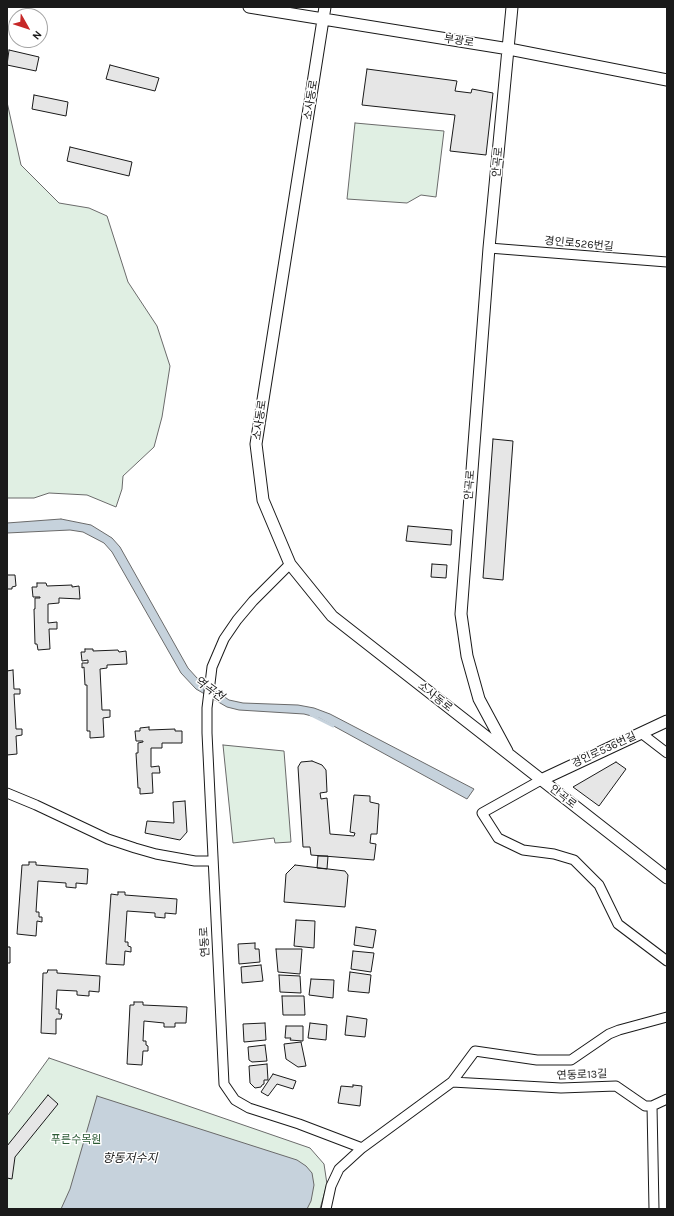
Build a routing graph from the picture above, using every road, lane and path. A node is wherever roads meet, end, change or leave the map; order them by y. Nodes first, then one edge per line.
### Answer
1 (249, 7) edge
2 (325, 7) edge
3 (512, 7) edge
4 (324, 19) junction
5 (508, 49) junction
6 (667, 80) edge
7 (490, 248) junction
8 (667, 262) edge
9 (290, 564) junction
10 (667, 721) edge
11 (641, 733) junction
12 (667, 753) edge
13 (510, 755) junction
14 (542, 780) junction
15 (7, 793) edge
16 (212, 861) junction
17 (667, 878) edge
18 (667, 960) edge
19 (667, 1017) edge
20 (452, 1082) junction
21 (667, 1099) edge
22 (652, 1106) junction
23 (362, 1148) junction
24 (326, 1209) edge
25 (654, 1209) edge

1 - 4 street, 부광로
2 - 4 street, 소사동로
3 - 5 street, 안곡로
4 - 5 street, 부광로
4 - 9 street, 소사동로
5 - 6 street, 부광로
5 - 7 street, 안곡로
7 - 8 street, 경인로526번길
7 - 13 street, 안곡로
9 - 13 street, 소사동로
9 - 16 street, 연동로
10 - 11 street, 경인로536번길
11 - 12 street
11 - 14 street, 경인로536번길
13 - 14 street, 안곡로
14 - 17 street, 안곡로
14 - 18 street
15 - 16 street
16 - 23 street, 연동로
19 - 20 street, 연동로13길
20 - 22 street, 연동로13길
20 - 23 street, 연동로13길
21 - 22 street
22 - 25 street
23 - 24 street, 연동로13길

